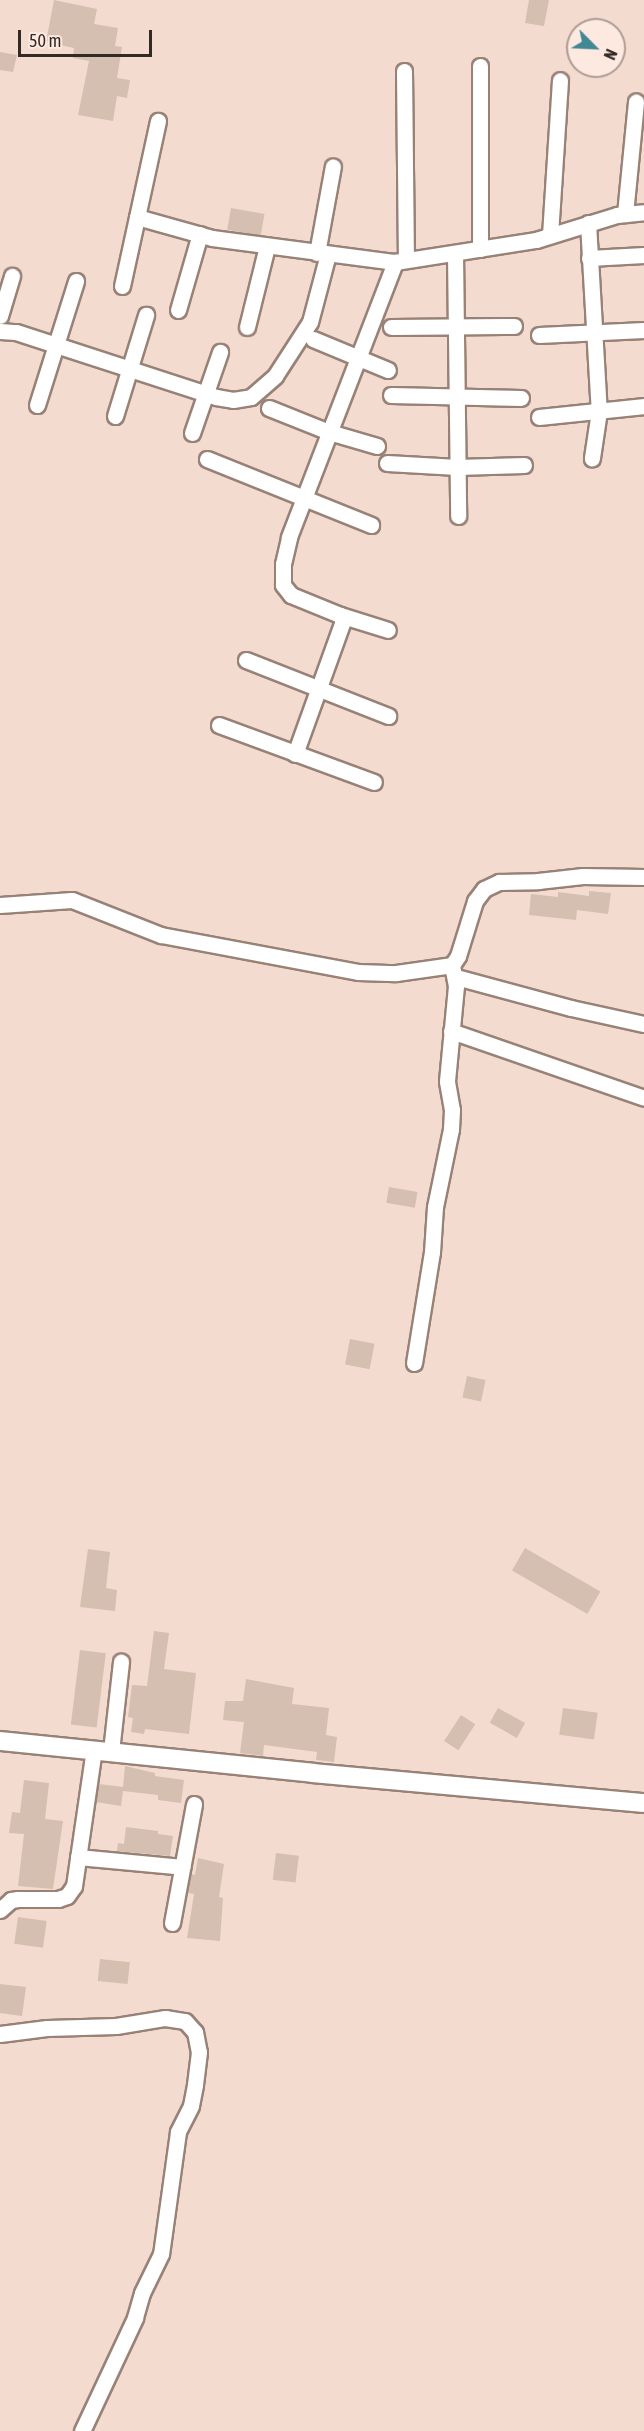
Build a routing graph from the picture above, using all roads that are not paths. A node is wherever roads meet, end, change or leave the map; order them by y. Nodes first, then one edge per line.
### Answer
1 (480, 66) dead end
2 (405, 71) dead end
3 (560, 80) dead end
4 (636, 102) dead end
5 (158, 121) dead end
6 (333, 166) dead end
7 (644, 212) edge
8 (625, 214) junction
9 (137, 217) junction
10 (588, 223) junction
11 (200, 234) junction
12 (550, 235) junction
13 (267, 246) junction
14 (480, 249) junction
15 (323, 253) junction
16 (455, 253) junction
17 (644, 255) edge
18 (589, 258) junction
19 (400, 261) junction
20 (12, 276) dead end
21 (76, 280) dead end
22 (122, 286) dead end
23 (178, 310) dead end
24 (146, 315) dead end
25 (0, 316) edge
26 (514, 326) dead end
27 (247, 327) dead end
28 (391, 327) dead end
29 (456, 327) junction
30 (644, 330) edge
31 (0, 331) edge
32 (592, 332) junction
33 (538, 335) dead end
34 (313, 339) dead end
35 (56, 345) junction
36 (220, 352) dead end
37 (358, 358) junction
38 (130, 369) junction
39 (388, 370) dead end
40 (205, 393) junction
41 (391, 395) dead end
42 (456, 396) junction
43 (520, 398) dead end
44 (37, 405) dead end
45 (644, 406) edge
46 (269, 408) dead end
47 (599, 411) junction
48 (115, 416) dead end
49 (539, 417) dead end
50 (329, 432) junction
51 (192, 433) dead end
52 (377, 446) dead end
53 (592, 458) dead end
54 (207, 459) dead end
55 (387, 463) dead end
56 (524, 465) dead end
57 (457, 467) junction
58 (304, 498) junction
59 (458, 516) dead end
60 (371, 525) dead end
61 (340, 615) junction
62 (388, 630) dead end
63 (246, 660) dead end
64 (318, 690) junction
65 (388, 716) dead end
66 (219, 725) dead end
67 (295, 754) junction
68 (374, 782) dead end
69 (644, 877) edge
70 (0, 904) edge
71 (454, 971) junction
72 (644, 1024) edge
73 (451, 1031) junction
74 (644, 1098) edge
75 (414, 1363) dead end
76 (121, 1662) dead end
77 (0, 1741) edge
78 (103, 1750) junction
79 (644, 1803) edge
80 (194, 1804) dead end
81 (78, 1857) junction
82 (183, 1868) junction
83 (0, 1910) edge
84 (172, 1923) dead end
85 (0, 2034) edge
86 (82, 2431) edge

1 - 14 street
2 - 19 street
3 - 12 street
4 - 8 street
5 - 9 street
6 - 15 street
7 - 8 street
8 - 10 street
9 - 11 street
9 - 22 street
10 - 12 street
10 - 18 street
11 - 13 street
11 - 23 street
12 - 14 street
13 - 15 street
13 - 27 street
14 - 16 street
15 - 19 street
15 - 40 street
16 - 19 street
16 - 29 street
17 - 18 street
18 - 32 street
19 - 37 street
20 - 25 street
21 - 35 street
24 - 38 street
26 - 29 street
28 - 29 street
29 - 42 street
30 - 32 street
31 - 35 street
32 - 33 street
32 - 47 street
34 - 37 street
35 - 38 street
35 - 44 street
36 - 40 street
37 - 39 street
37 - 50 street
38 - 40 street
38 - 48 street
40 - 51 street
41 - 42 street
42 - 43 street
42 - 57 street
45 - 47 street
46 - 50 street
47 - 49 street
47 - 53 street
50 - 52 street
50 - 58 street
54 - 58 street
55 - 57 street
56 - 57 street
57 - 59 street
58 - 60 street
58 - 61 street
61 - 62 street
61 - 64 street
63 - 64 street
64 - 65 street
64 - 67 street
66 - 67 street
67 - 68 street
69 - 71 street
70 - 71 street
71 - 72 street
71 - 73 street
73 - 74 street
73 - 75 street
76 - 78 street
77 - 78 street
78 - 79 street
78 - 81 street
80 - 82 street
81 - 82 street
81 - 83 street
82 - 84 street
85 - 86 street

